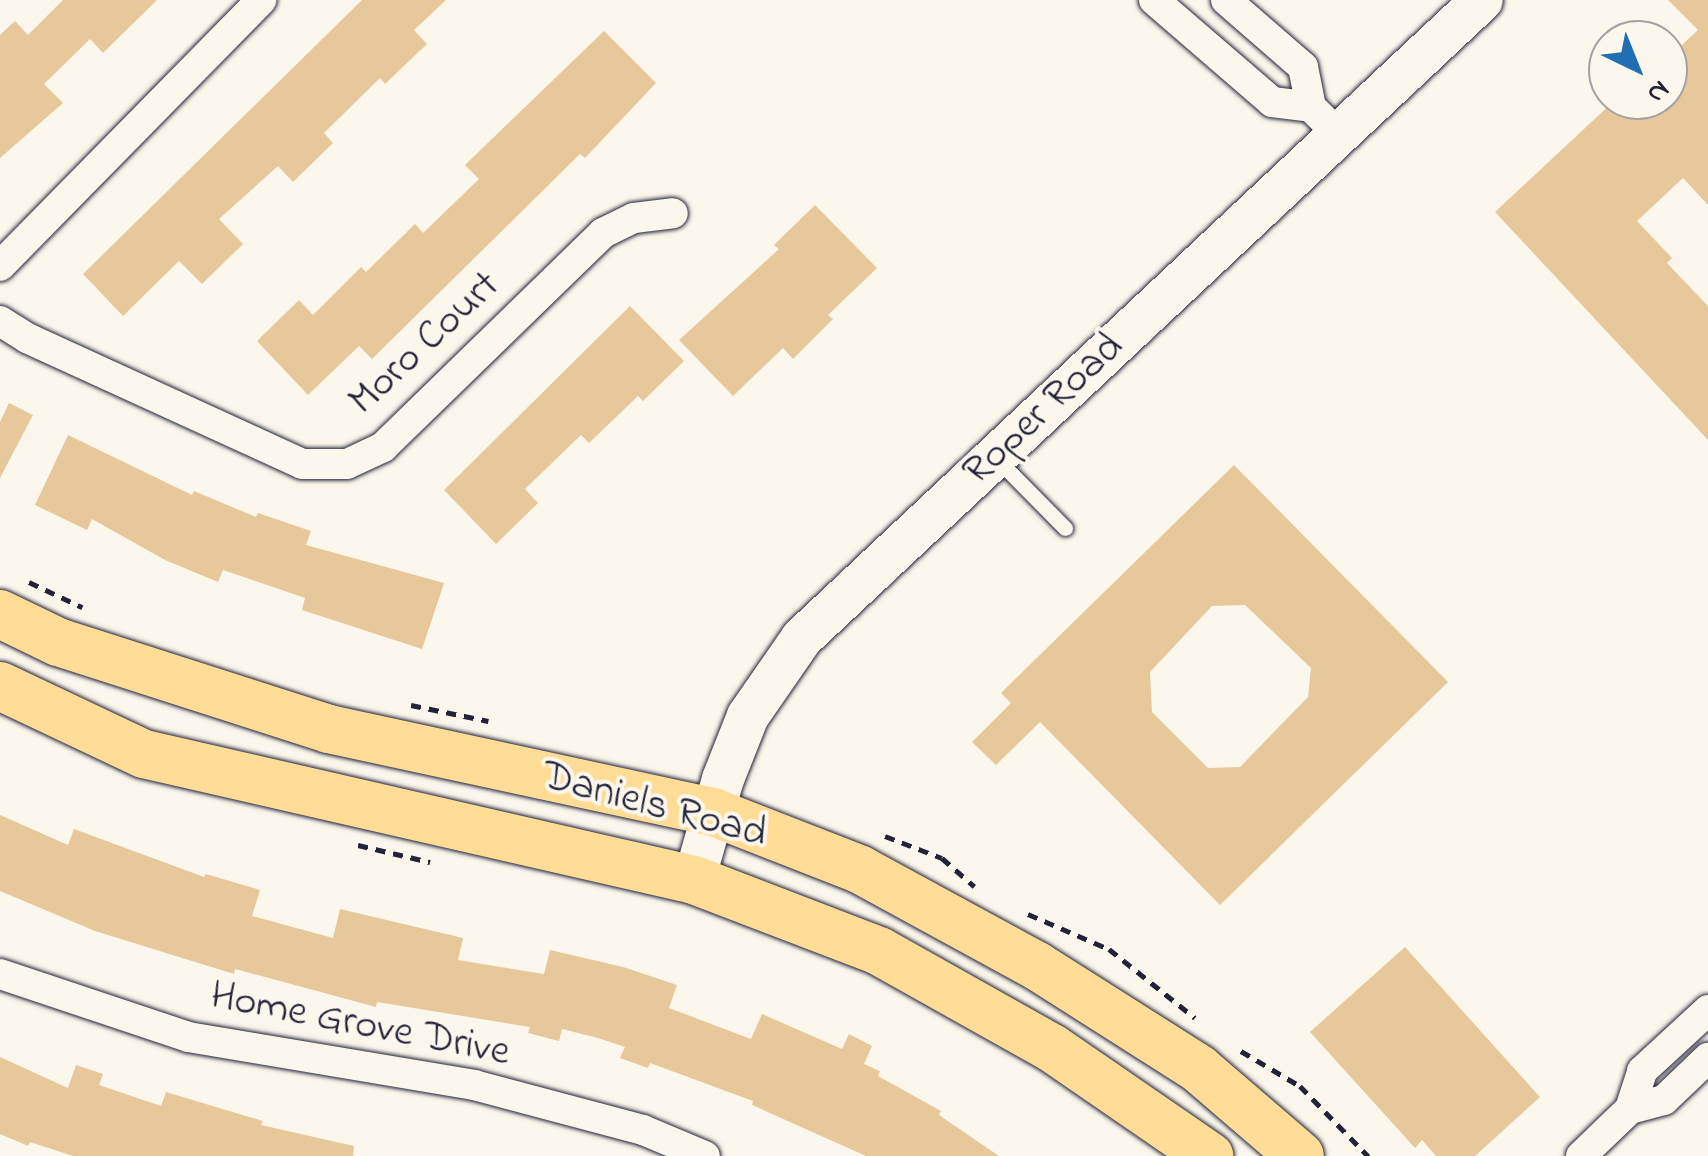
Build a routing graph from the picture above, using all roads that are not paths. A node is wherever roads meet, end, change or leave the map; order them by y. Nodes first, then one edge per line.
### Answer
1 (262, 0) edge
2 (1154, 0) edge
3 (1226, 0) edge
4 (1482, 0) edge
5 (1324, 120) junction
6 (674, 213) dead end
7 (0, 266) edge
8 (0, 321) edge
9 (994, 456) junction
10 (1066, 528) dead end
11 (0, 614) edge
12 (0, 686) edge
13 (713, 812) junction
14 (694, 880) junction
15 (0, 974) edge
16 (1708, 1010) edge
17 (1708, 1058) edge
18 (1630, 1109) junction
19 (705, 1156) edge
20 (1209, 1156) edge
21 (1300, 1156) edge
22 (1581, 1156) edge

1 - 7 street
2 - 5 street
3 - 5 street
4 - 5 street, Roper Road
5 - 9 street, Roper Road
6 - 8 street, Moro Court
9 - 10 lane
9 - 13 street, Roper Road
11 - 13 main road, Daniels Road
12 - 14 main road, Daniels Road
13 - 14 street, Roper Road
13 - 21 main road, Daniels Road
14 - 20 main road, Daniels Road
15 - 19 street, Home Grove Drive
16 - 18 street
17 - 18 street
18 - 22 street

